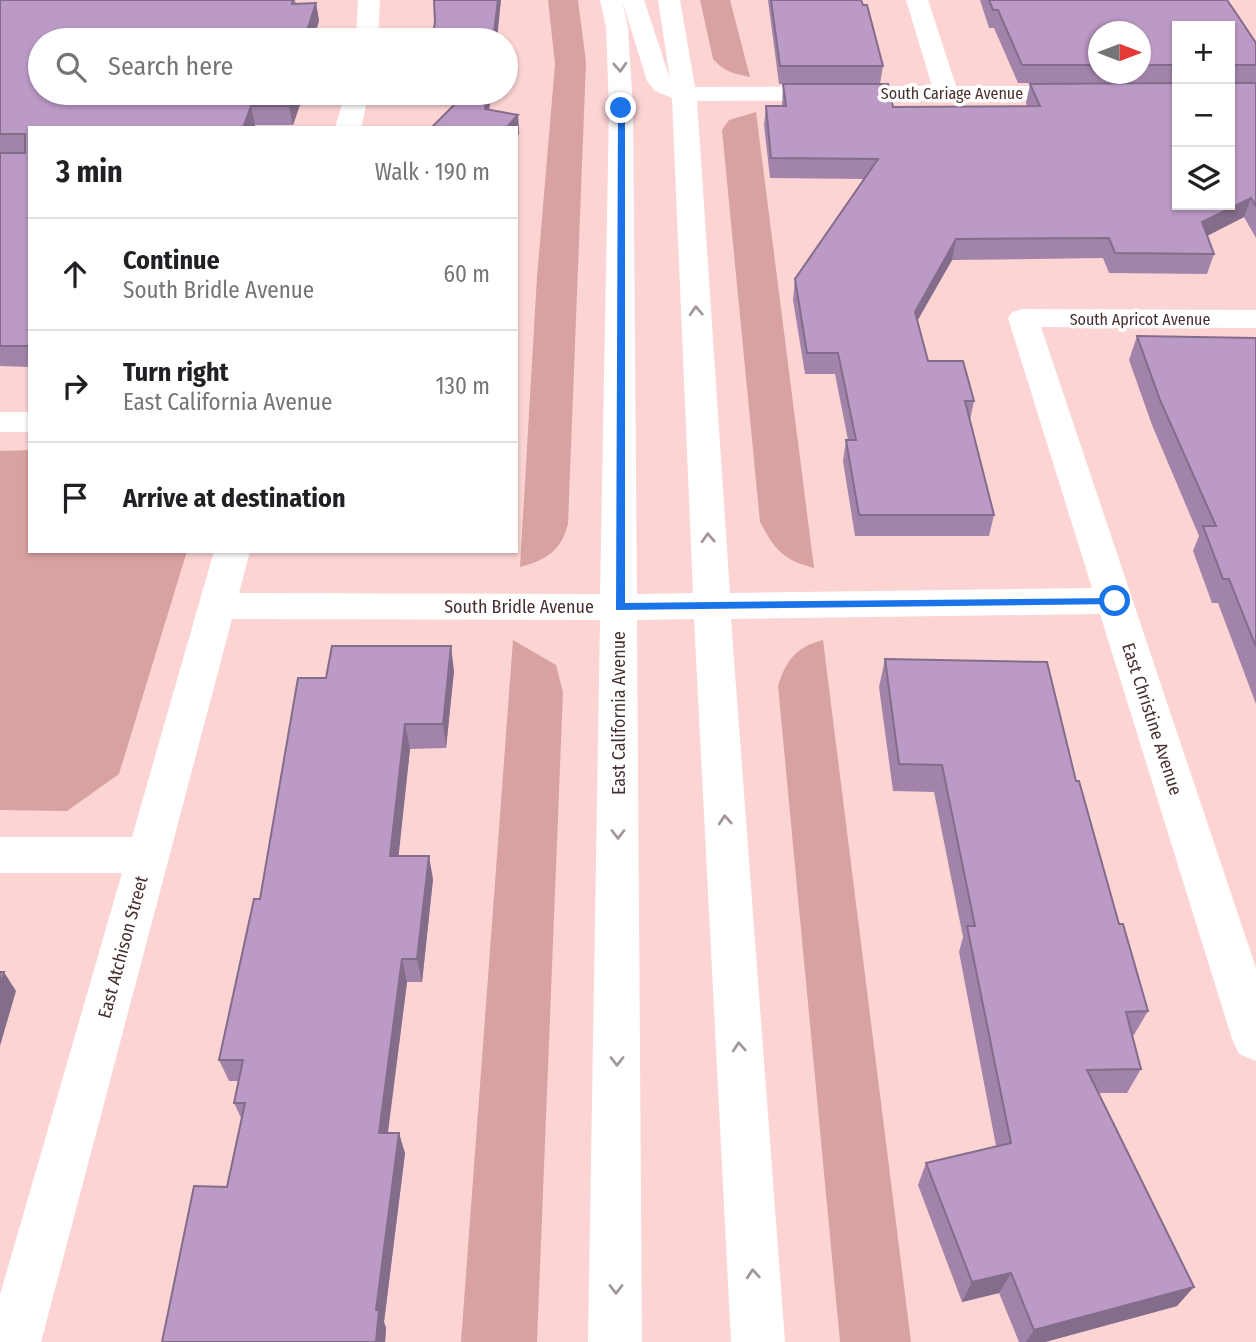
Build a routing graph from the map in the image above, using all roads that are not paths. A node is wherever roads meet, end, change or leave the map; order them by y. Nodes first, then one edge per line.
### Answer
1 (369, 0) edge
2 (611, 0) edge
3 (633, 0) edge
4 (668, 0) edge
5 (917, 0) edge
6 (368, 28) edge
7 (946, 93) junction
8 (1172, 93) edge
9 (684, 94) junction
10 (354, 105) edge
11 (349, 126) edge
12 (1023, 318) joint
13 (1256, 320) edge
14 (0, 422) edge
15 (28, 422) edge
16 (231, 553) edge
17 (1115, 601) junction
18 (217, 606) junction
19 (712, 606) junction
20 (620, 607) junction
21 (0, 855) edge
22 (149, 855) junction
23 (1256, 1039) edge
24 (15, 1342) edge
25 (615, 1342) edge
26 (758, 1342) edge

1 - 6 street
2 -> 20 street, East California Avenue
3 - 9 street
4 - 9 street
5 - 7 street
7 - 8 street, South Cariage Avenue
7 - 9 street, South Cariage Avenue
19 -> 9 street
10 - 11 street
12 - 13 street, South Apricot Avenue
12 - 17 street, East Christine Avenue
14 - 15 street
16 - 18 street, East Atchison Street
17 - 19 street, South Bridle Avenue
17 - 23 street, East Christine Avenue
18 - 20 street, South Bridle Avenue
18 - 22 street, East Atchison Street
19 - 20 street, South Bridle Avenue
26 -> 19 street
20 -> 25 street, East California Avenue
21 - 22 street
22 - 24 street, East Atchison Street

